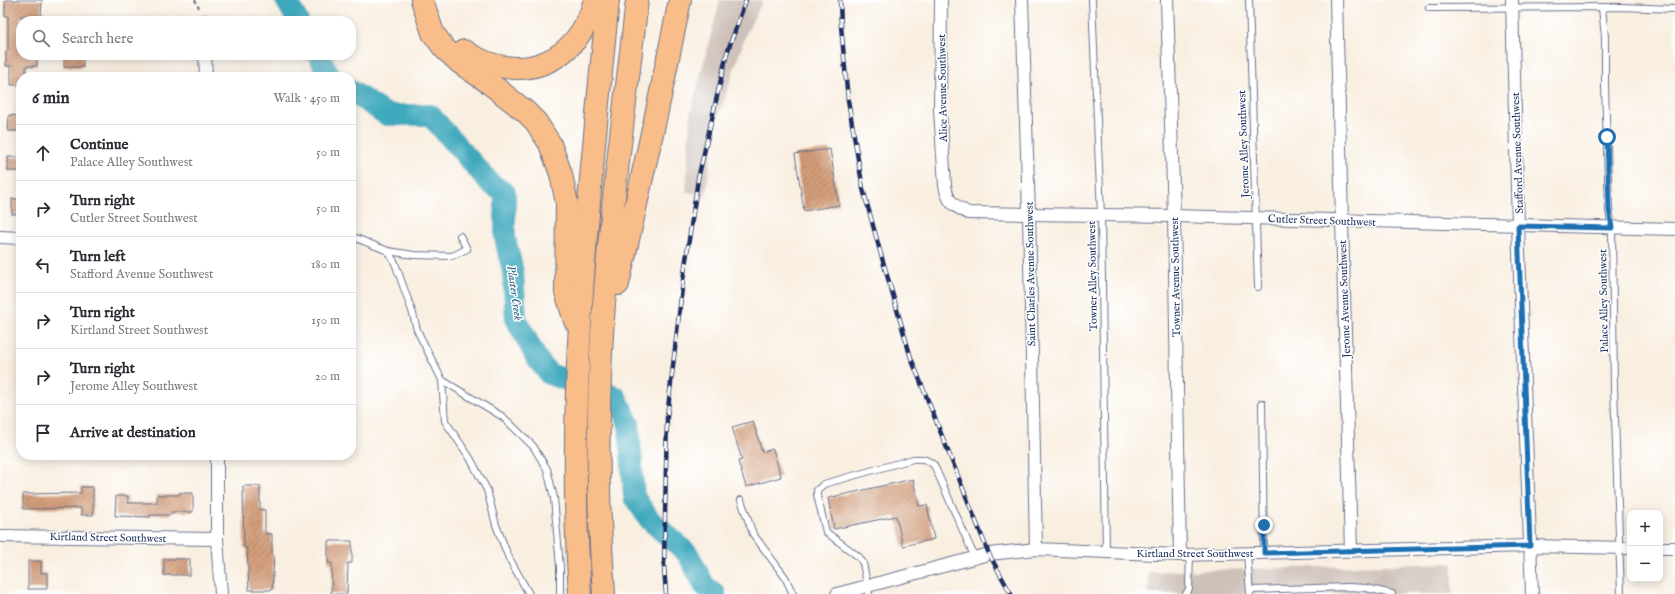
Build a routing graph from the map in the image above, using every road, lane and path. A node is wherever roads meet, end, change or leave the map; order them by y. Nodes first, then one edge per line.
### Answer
1 (422, 0) edge
2 (436, 0) edge
3 (595, 0) edge
4 (608, 0) edge
5 (637, 0) edge
6 (680, 0) edge
7 (941, 0) edge
8 (1022, 0) edge
9 (1092, 0) edge
10 (1167, 0) edge
11 (1250, 0) edge
12 (1336, 0) edge
13 (1513, 4) edge
14 (1429, 8) dead end
15 (1602, 8) junction
16 (1675, 9) edge
17 (205, 60) edge
18 (206, 72) edge
19 (968, 213) joint
20 (1029, 214) junction
21 (1101, 215) junction
22 (1174, 216) junction
23 (1256, 218) junction
24 (1342, 221) junction
25 (1518, 226) junction
26 (1612, 228) junction
27 (1675, 229) edge
28 (460, 236) dead end
29 (0, 237) edge
30 (16, 238) edge
31 (356, 238) edge
32 (388, 251) junction
33 (1258, 287) dead end
34 (579, 334) junction
35 (601, 351) junction
36 (442, 380) junction
37 (1262, 403) dead end
38 (217, 460) edge
39 (741, 500) dead end
40 (0, 536) edge
41 (217, 539) junction
42 (1530, 546) junction
43 (1036, 548) junction
44 (1625, 548) edge
45 (1663, 548) edge
46 (1675, 548) edge
47 (1351, 551) junction
48 (1106, 552) junction
49 (1247, 553) junction
50 (1264, 553) junction
51 (1185, 554) junction
52 (975, 558) junction
53 (869, 590) edge
54 (1250, 592) edge
55 (221, 594) edge
56 (529, 594) edge
57 (560, 594) edge
58 (580, 594) edge
59 (604, 594) edge
60 (793, 594) edge
61 (837, 594) edge
62 (1186, 594) edge
63 (1392, 594) edge
64 (1532, 594) edge
65 (1621, 594) edge

1 - 34 highway
2 - 3 highway
4 - 34 highway
5 - 35 highway
6 - 35 highway
7 - 19 street, Alice Avenue Southwest
8 - 20 street, Saint Charles Avenue Southwest
9 - 21 lane, Towner Alley Southwest
10 - 22 street, Towner Avenue Southwest
11 - 23 lane, Jerome Alley Southwest
12 - 24 street, Jerome Avenue Southwest
13 - 14 lane
13 - 15 lane
13 - 25 street, Stafford Avenue Southwest
15 - 16 lane
15 - 26 lane, Palace Alley Southwest
17 - 18 street
19 - 20 street, Cutler Street Southwest
20 - 21 street, Cutler Street Southwest
20 - 43 street, Saint Charles Avenue Southwest
21 - 22 street, Cutler Street Southwest
21 - 48 lane, Towner Alley Southwest
22 - 23 street, Cutler Street Southwest
22 - 51 street, Towner Avenue Southwest
23 - 24 street, Cutler Street Southwest
23 - 33 lane, Jerome Alley Southwest
24 - 25 street, Cutler Street Southwest
24 - 47 street, Jerome Avenue Southwest
25 - 26 street, Cutler Street Southwest
25 - 42 street, Stafford Avenue Southwest
26 - 27 street, Cutler Street Southwest
26 - 44 lane, Palace Alley Southwest
28 - 32 lane
29 - 30 street
31 - 32 lane
32 - 36 lane
34 - 58 highway
35 - 59 highway
36 - 56 lane
36 - 57 lane
37 - 50 lane
38 - 41 street
39 - 60 lane
40 - 41 street, Kirtland Street Southwest
41 - 55 street
42 - 44 street, Kirtland Street Southwest
42 - 47 street, Kirtland Street Southwest
42 - 64 street, Stafford Avenue Southwest
43 - 48 street, Kirtland Street Southwest
43 - 52 street, Kirtland Street Southwest
44 - 65 lane, Palace Alley Southwest
45 - 46 street
47 - 50 street, Kirtland Street Southwest
48 - 51 street, Kirtland Street Southwest
49 - 50 street, Kirtland Street Southwest
49 - 51 street, Kirtland Street Southwest
49 - 54 lane
51 - 62 lane
52 - 53 street, Kirtland Street Southwest
52 - 53 lane
53 - 61 street, Kirtland Street Southwest
54 - 63 lane

